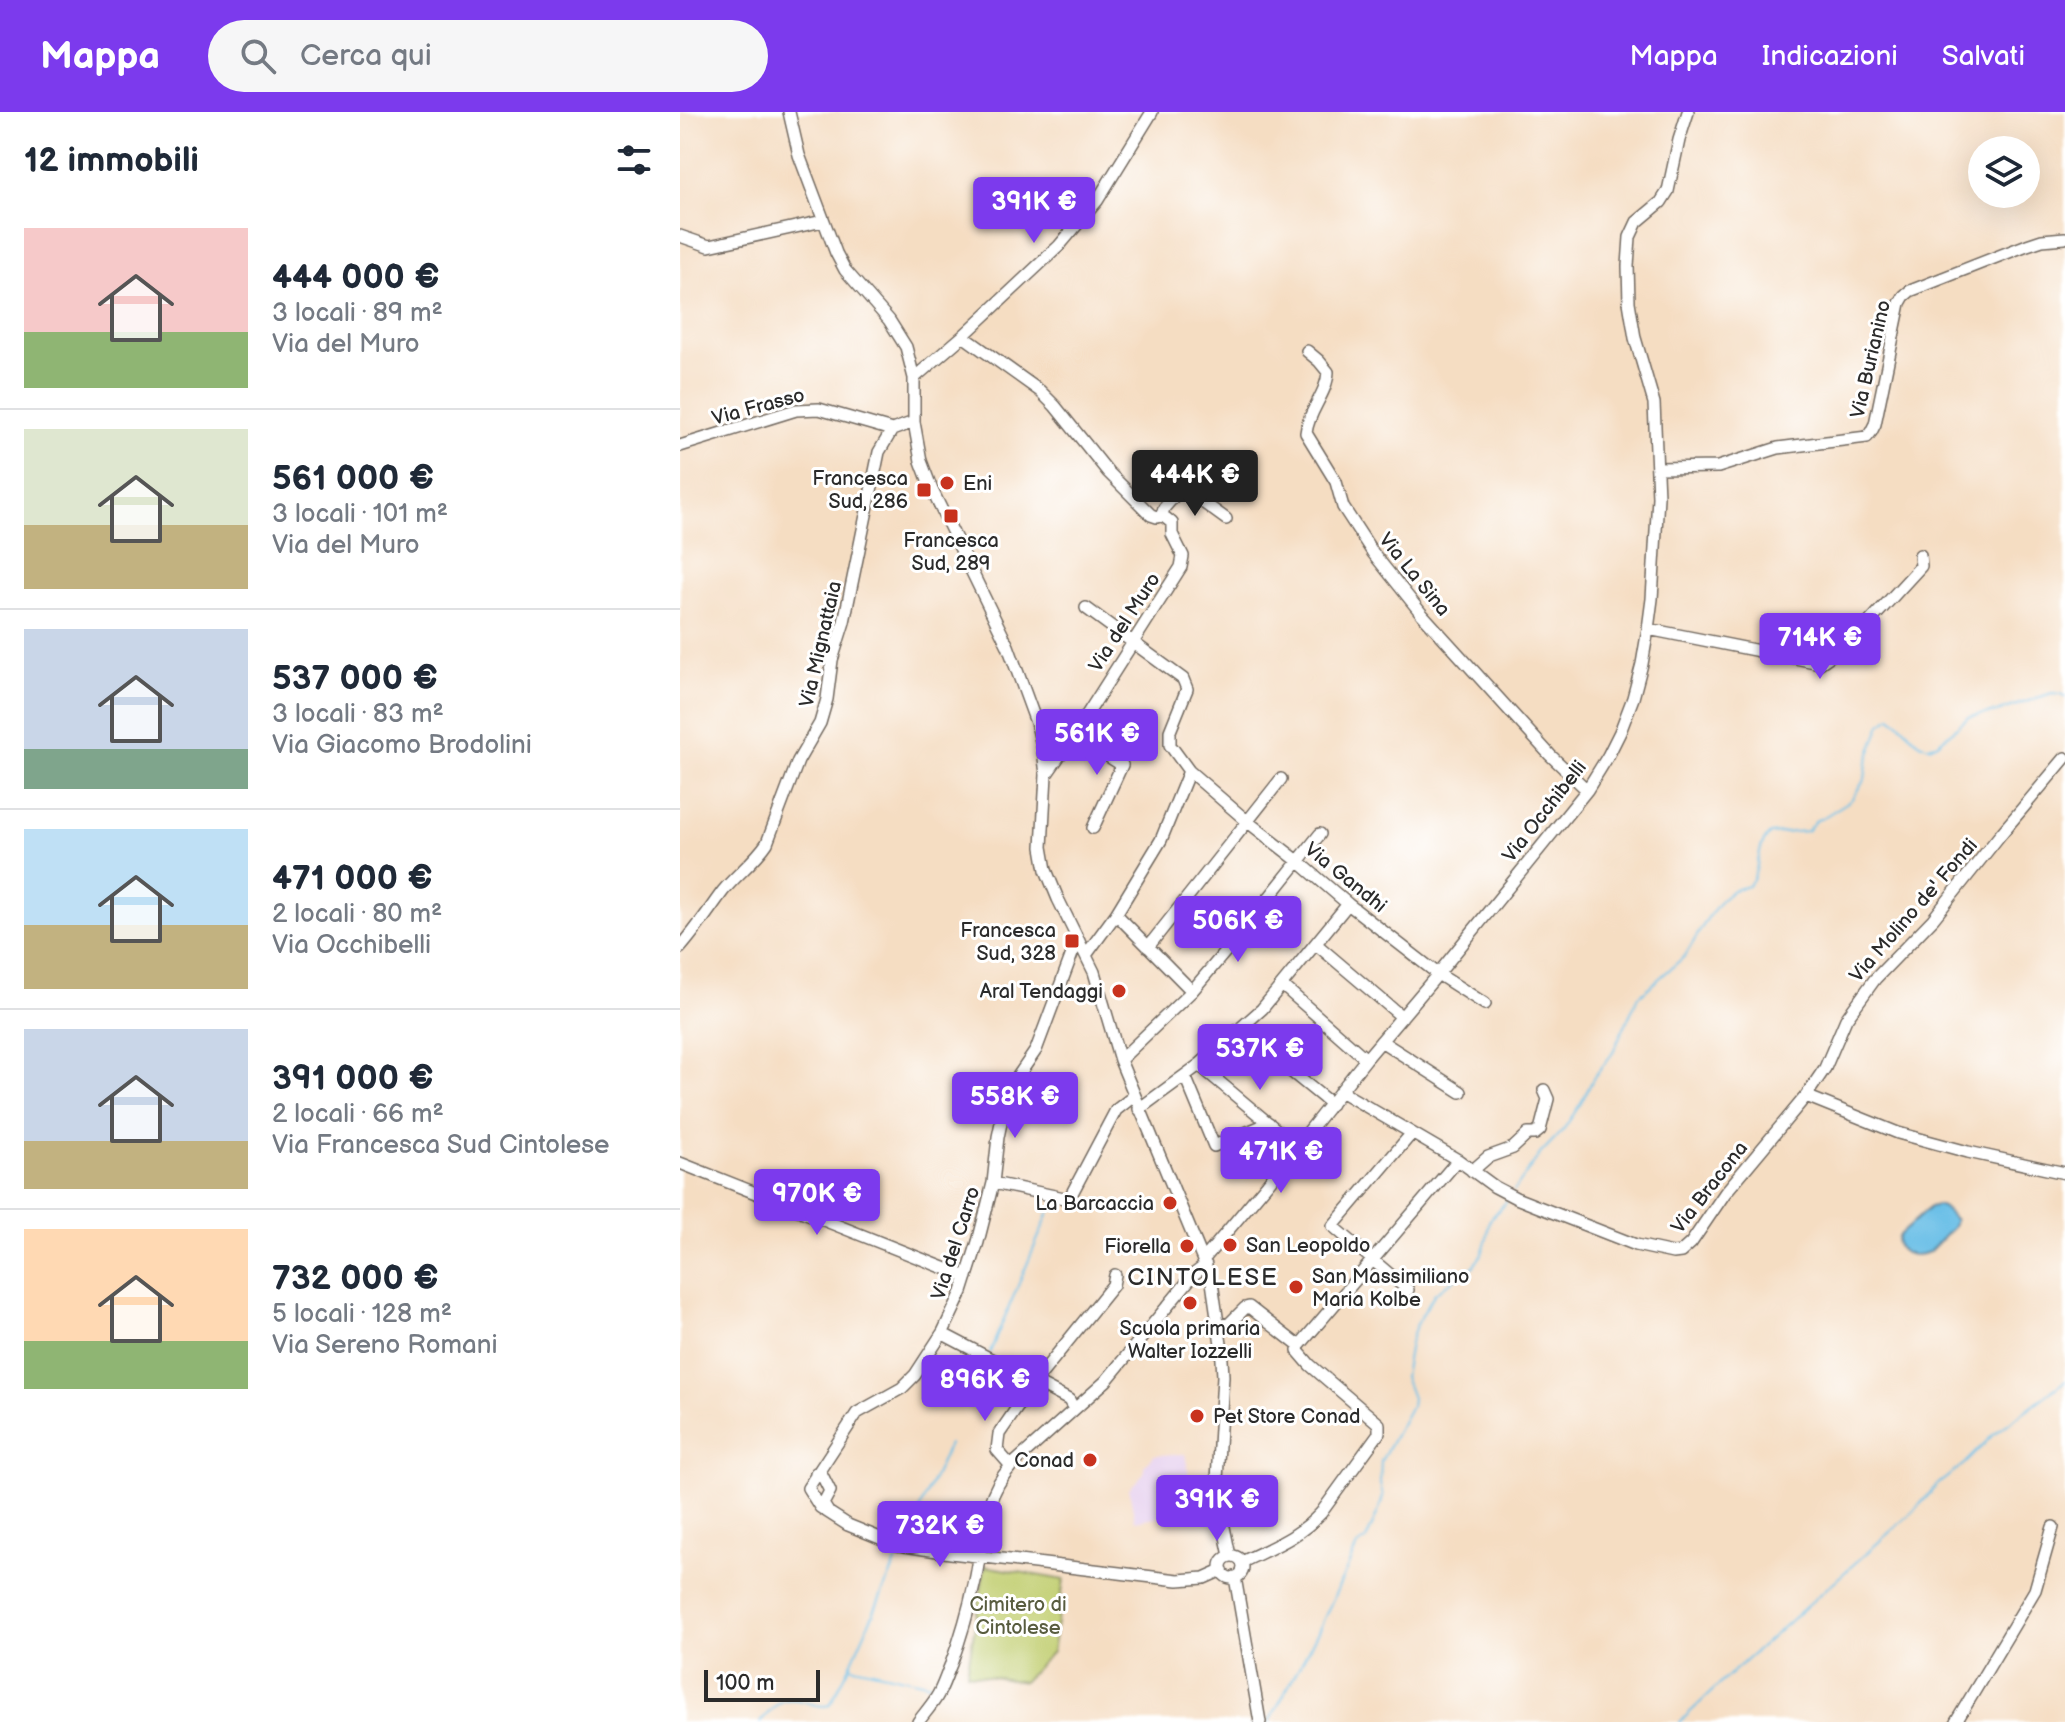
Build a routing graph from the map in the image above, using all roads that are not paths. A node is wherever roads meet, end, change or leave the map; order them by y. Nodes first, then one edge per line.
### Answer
1 (789, 112) edge
2 (1152, 112) edge
3 (1688, 112) edge
4 (823, 221) junction
5 (680, 236) edge
6 (2065, 238) edge
7 (963, 336) junction
8 (1307, 351) dead end
9 (914, 378) junction
10 (914, 422) junction
11 (892, 430) junction
12 (680, 446) edge
13 (1658, 468) junction
14 (1162, 515) junction
15 (1226, 519) dead end
16 (1920, 555) dead end
17 (1086, 608) dead end
18 (1648, 629) junction
19 (1133, 643) junction
20 (1074, 735) junction
21 (2065, 758) edge
22 (1189, 771) junction
23 (1046, 775) junction
24 (1281, 779) dead end
25 (1587, 790) junction
26 (1248, 822) junction
27 (1093, 828) dead end
28 (1320, 834) dead end
29 (1298, 861) junction
30 (1348, 904) junction
31 (1116, 914) junction
32 (1079, 941) junction
33 (1316, 944) junction
34 (1148, 947) junction
35 (680, 948) edge
36 (1086, 955) junction
37 (1438, 974) junction
38 (1282, 985) junction
39 (1192, 991) junction
40 (1485, 1004) dead end
41 (1402, 1017) junction
42 (1239, 1029) junction
43 (1381, 1041) junction
44 (1366, 1059) junction
45 (1120, 1060) junction
46 (1199, 1065) junction
47 (1185, 1076) junction
48 (1544, 1090) dead end
49 (1340, 1091) junction
50 (1461, 1092) dead end
51 (1134, 1096) junction
52 (1806, 1096) junction
53 (1331, 1104) junction
54 (1139, 1109) junction
55 (1269, 1123) junction
56 (1412, 1133) junction
57 (1297, 1147) junction
58 (1458, 1160) junction
59 (680, 1163) edge
60 (1472, 1171) junction
61 (2065, 1173) edge
62 (993, 1183) junction
63 (1373, 1260) junction
64 (1205, 1262) junction
65 (1115, 1275) dead end
66 (967, 1277) junction
67 (1408, 1290) dead end
68 (1219, 1326) junction
69 (943, 1332) junction
70 (1299, 1346) junction
71 (1034, 1383) junction
72 (1074, 1409) junction
73 (1011, 1466) junction
74 (2053, 1527) dead end
75 (979, 1555) junction
76 (1230, 1556) junction
77 (1242, 1562) junction
78 (1222, 1570) junction
79 (1235, 1577) junction
80 (918, 1722) edge
81 (1260, 1722) edge
82 (1956, 1722) edge

1 - 4 street
2 - 7 street
3 - 13 street, Via Occhibelli
4 - 5 street
4 - 9 street
6 - 13 street, Via Burianino
7 - 9 street
7 - 14 street, Via del Muro
8 - 25 street, Via La Sina
9 - 10 street
10 - 11 street
10 - 23 street
11 - 12 street, Via Frasso
11 - 35 street, Via Mignattaia
13 - 18 street, Via Occhibelli
14 - 15 street
14 - 19 street, Via del Muro
16 - 18 street
17 - 19 street
18 - 25 street, Via Occhibelli
19 - 20 street, Via del Muro
19 - 22 street, Via Gandhi
20 - 23 street, Via del Muro
20 - 27 street
21 - 52 street, Via Molino de' Fondi
22 - 26 street, Via Gandhi
22 - 31 street
23 - 32 street
24 - 26 street
25 - 37 street, Via Occhibelli
26 - 29 street, Via Gandhi
26 - 34 street
28 - 29 street
29 - 30 street, Via Gandhi
29 - 39 street
30 - 33 street
30 - 37 street, Via Gandhi
31 - 34 street
31 - 36 street
32 - 36 street
32 - 62 street, Via del Carro
33 - 38 street
33 - 41 street
34 - 39 street
36 - 45 street
37 - 40 street, Via Gandhi
37 - 41 street, Via Occhibelli
38 - 42 street
38 - 44 street
39 - 45 street
41 - 43 street, Via Occhibelli
42 - 46 street
42 - 53 street
43 - 44 street, Via Occhibelli
43 - 50 street
44 - 49 street, Via Occhibelli
45 - 51 street
46 - 47 street
46 - 55 street
47 - 54 street
47 - 55 street
48 - 60 street
49 - 53 street, Via Occhibelli
49 - 56 street, Via Bracona
51 - 54 street
51 - 62 street
52 - 60 street, Via Bracona
52 - 61 street
53 - 57 street, Via Occhibelli
54 - 64 street
55 - 57 street
56 - 58 street, Via Bracona
56 - 63 street
57 - 64 street, Via Occhibelli
58 - 60 street, Via Bracona
58 - 63 street
59 - 66 street
62 - 66 street, Via del Carro
63 - 67 street
63 - 70 street
64 - 68 street
64 - 72 street, Via Occhibelli
65 - 71 street
66 - 69 street, Via del Carro
68 - 70 street
68 - 76 street
69 - 71 street
69 - 75 street, Via del Carro
70 - 77 street
71 - 72 street
71 - 73 street
72 - 73 street, Via Occhibelli
73 - 75 street, Via Occhibelli
74 - 82 street
75 - 78 street
75 - 80 street, Via Occhibelli
76 - 77 street
76 - 78 street
77 - 79 street
78 - 79 street
79 - 81 street

